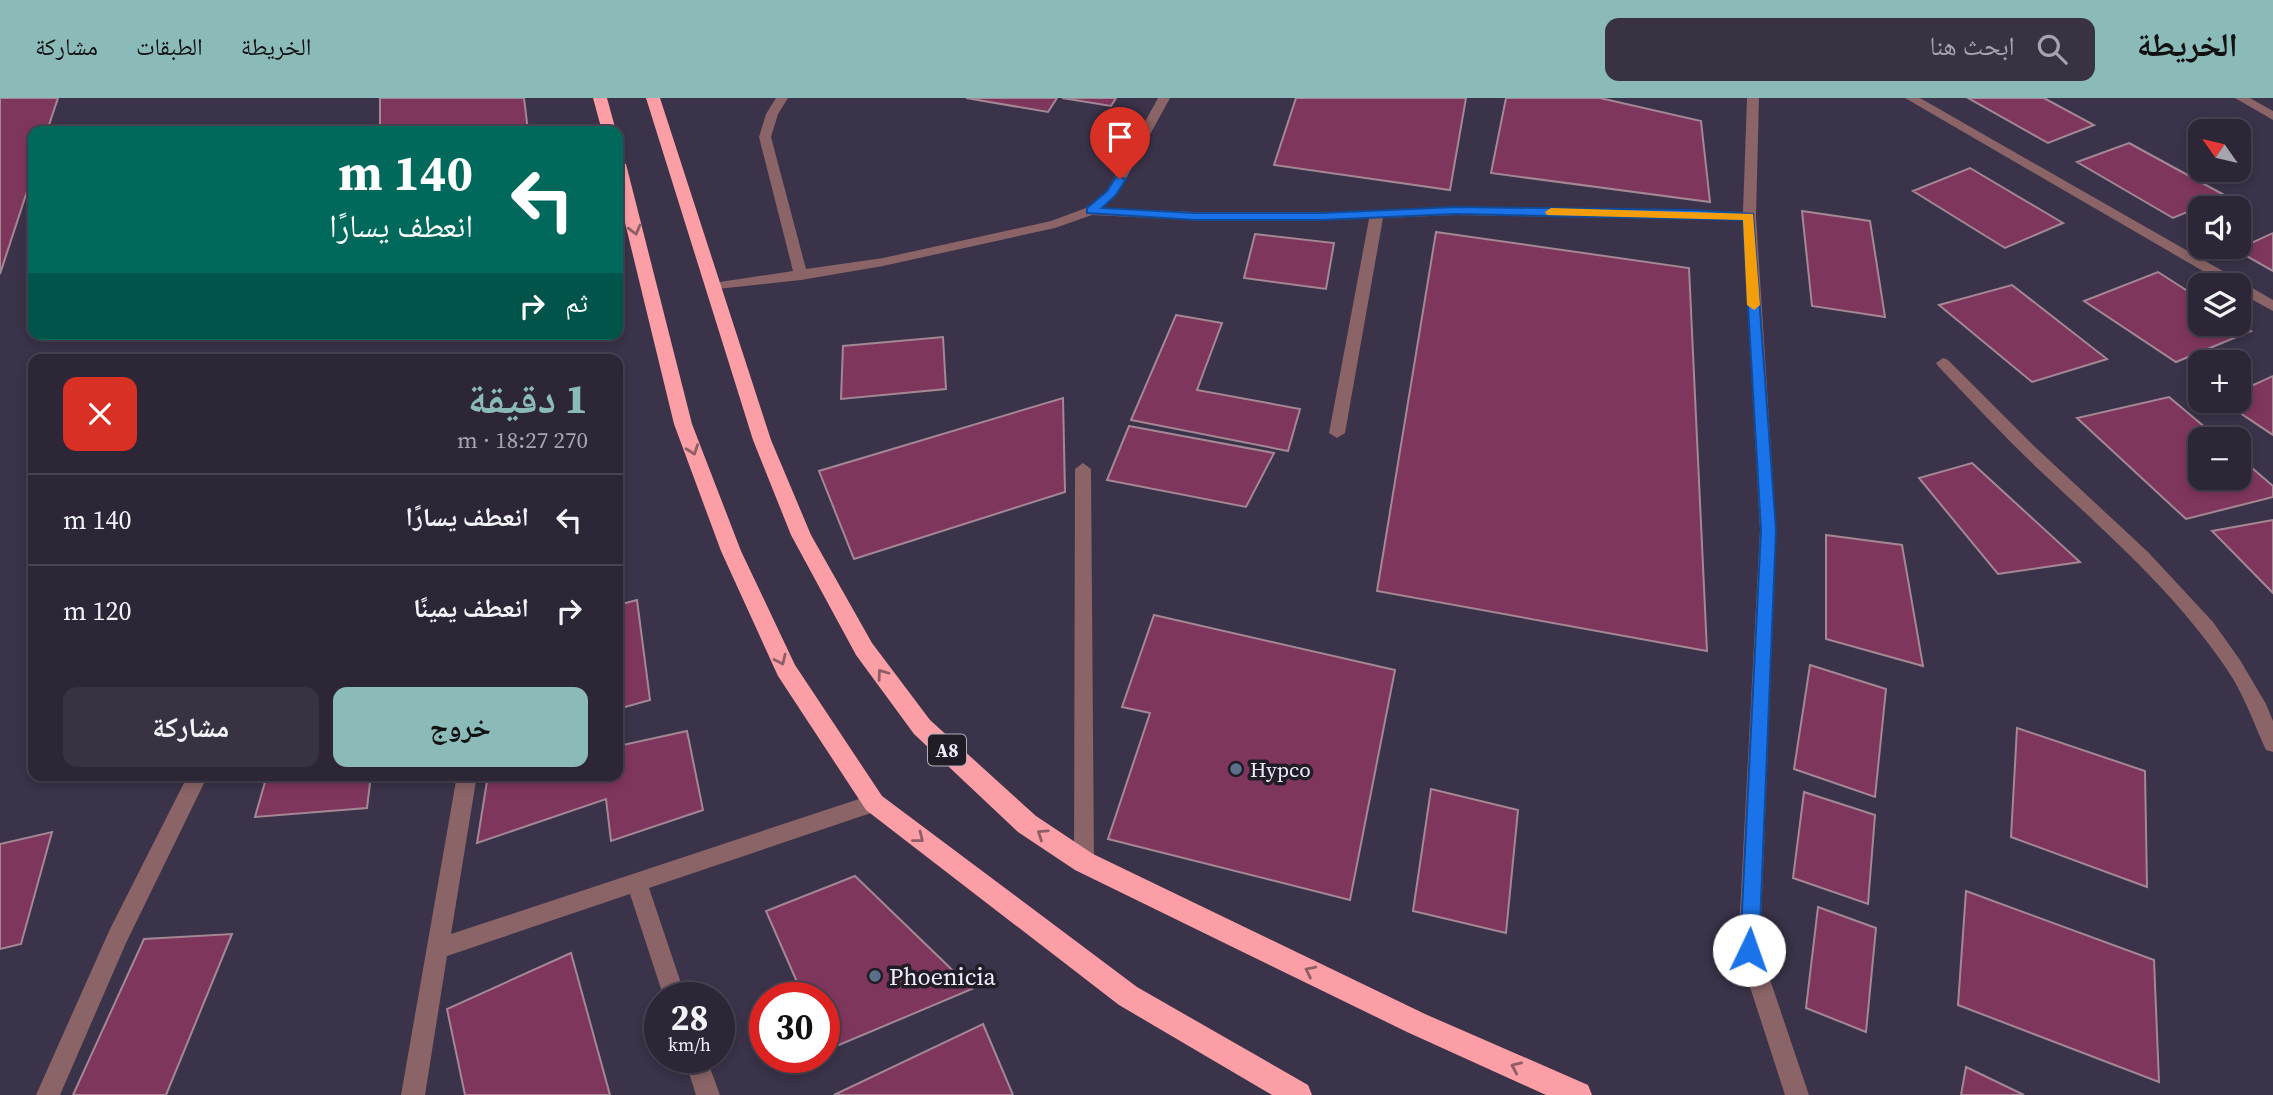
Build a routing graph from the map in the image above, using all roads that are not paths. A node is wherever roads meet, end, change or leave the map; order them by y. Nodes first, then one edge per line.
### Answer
1 (600, 98) edge
2 (653, 98) edge
3 (782, 98) edge
4 (1164, 98) edge
5 (1753, 98) edge
6 (1911, 98) edge
7 (2241, 98) edge
8 (2273, 116) edge
9 (608, 126) edge
10 (623, 184) edge
11 (1091, 211) junction
12 (1377, 214) junction
13 (1749, 216) junction
14 (2215, 273) edge
15 (801, 276) junction
16 (713, 287) junction
17 (2251, 293) edge
18 (2273, 306) edge
19 (1943, 363) dead end
20 (1337, 433) dead end
21 (1083, 469) dead end
22 (2273, 744) edge
23 (195, 781) edge
24 (466, 781) edge
25 (874, 803) junction
26 (1084, 862) junction
27 (636, 883) junction
28 (437, 949) junction
29 (670, 982) edge
30 (700, 1073) edge
31 (48, 1095) edge
32 (413, 1095) edge
33 (708, 1095) edge
34 (1298, 1095) edge
35 (1578, 1095) edge
36 (1797, 1095) edge

1 - 9 highway
2 - 16 highway, A8
3 - 15 street
4 - 11 street
5 - 13 street
6 - 14 street
7 - 8 street
10 -> 25 highway
11 - 12 street
11 - 15 street
12 - 13 street
12 - 20 street
13 - 36 street
15 - 16 street
26 -> 16 highway, A8
17 - 18 street
19 - 22 street
21 - 26 street
23 - 31 street
24 - 28 street
25 - 27 street
25 -> 34 highway
35 -> 26 highway, A8
27 - 28 street
27 - 29 street
28 - 32 street
30 - 33 street

